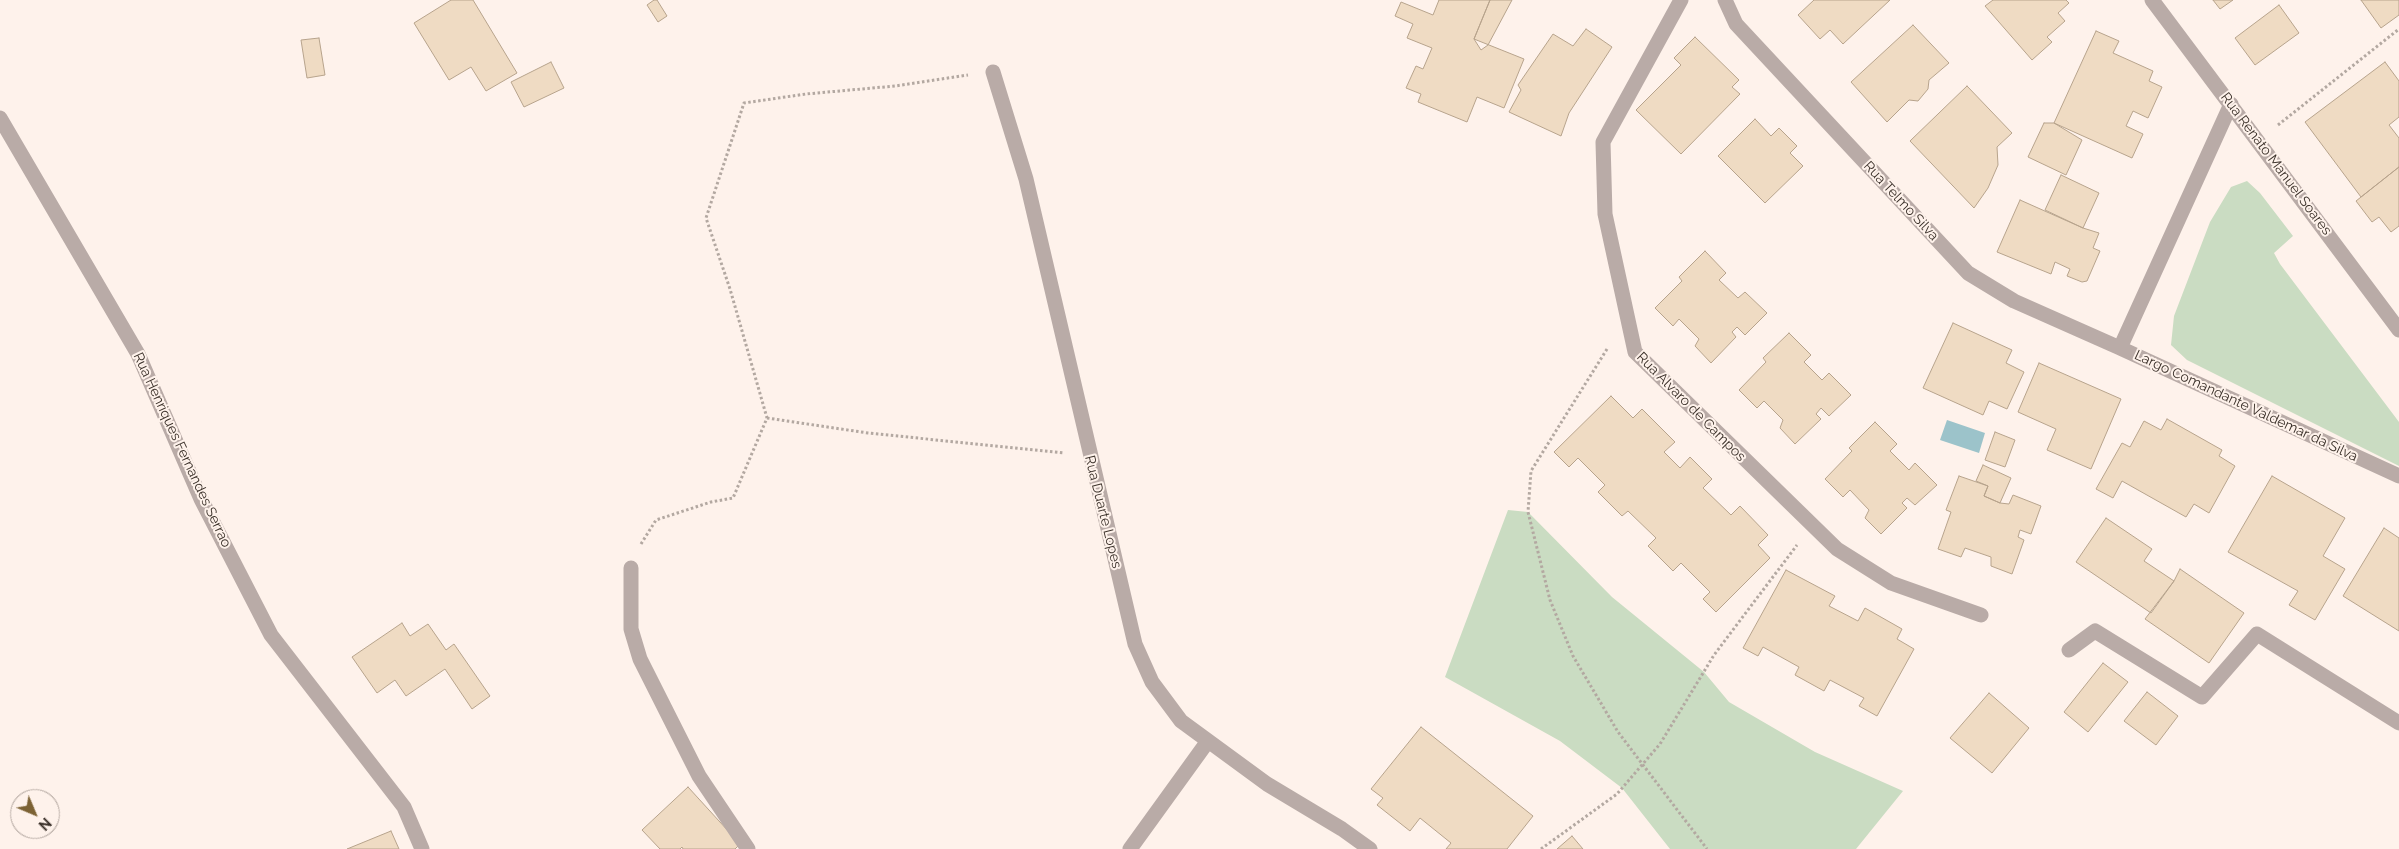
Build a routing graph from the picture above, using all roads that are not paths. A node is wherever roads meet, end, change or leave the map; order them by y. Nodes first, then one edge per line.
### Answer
1 (1681, 0) edge
2 (1725, 0) edge
3 (2152, 0) edge
4 (993, 72) road end
5 (2231, 104) junction
6 (0, 118) edge
7 (2399, 330) edge
8 (2120, 348) junction
9 (2399, 476) edge
10 (631, 568) dead end
11 (1981, 615) dead end
12 (2069, 650) dead end
13 (2399, 724) edge
14 (1208, 741) junction
15 (422, 849) edge
16 (748, 849) edge
17 (1130, 849) edge
18 (1370, 849) edge

1 - 11 street, Rua Alvaro de Campos
2 - 8 street, Rua Telmo Silva
3 - 5 street, Rua Renato Manuel Soares
4 - 14 street, Rua Duarte Lopes
5 - 7 street, Rua Renato Manuel Soares
5 - 8 street, Largo Comandante Valdemar da Silva
6 - 15 street, Rua Henriques Fernandes Serrao
8 - 9 street, Largo Comandante Valdemar da Silva
10 - 16 street
12 - 13 street
14 - 17 street
14 - 18 street, Rua Duarte Lopes

